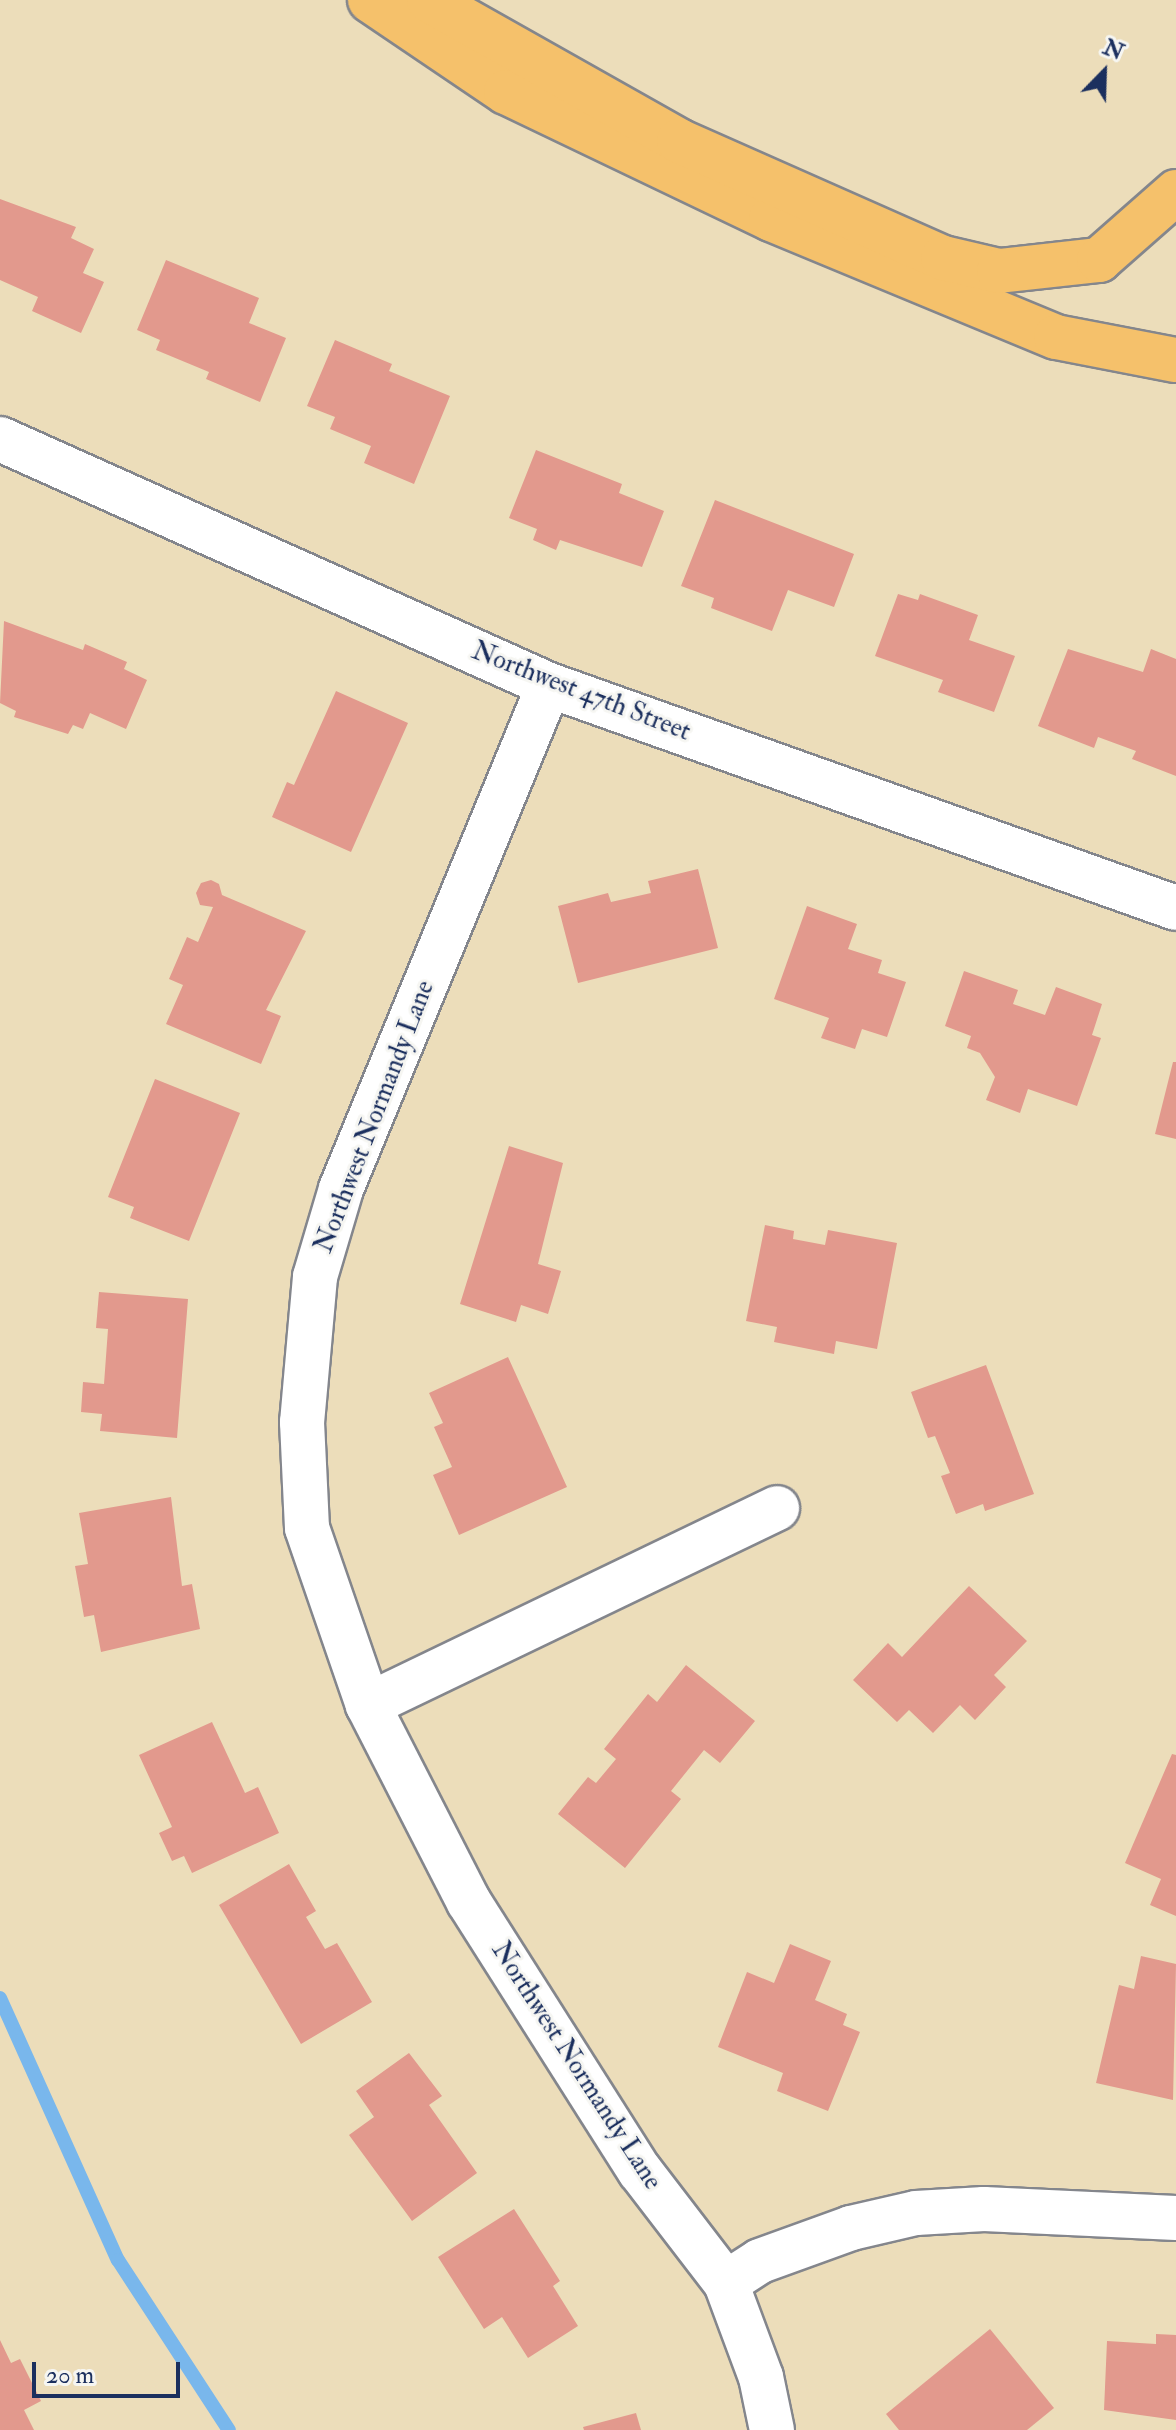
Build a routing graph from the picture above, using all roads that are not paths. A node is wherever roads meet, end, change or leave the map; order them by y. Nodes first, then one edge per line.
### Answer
1 (370, 0) edge
2 (429, 0) edge
3 (1176, 192) edge
4 (1176, 360) edge
5 (0, 439) edge
6 (549, 685) junction
7 (1176, 908) edge
8 (777, 1508) dead end
9 (368, 1705) junction
10 (1176, 2218) edge
11 (726, 2283) junction
12 (772, 2430) edge

1 - 4 highway
2 - 3 highway
5 - 6 street, Northwest 47th Street
6 - 7 street, Northwest 47th Street
6 - 9 street, Northwest Normandy Lane
8 - 9 street
9 - 11 street, Northwest Normandy Lane
10 - 11 street
11 - 12 street, Northwest Normandy Lane

